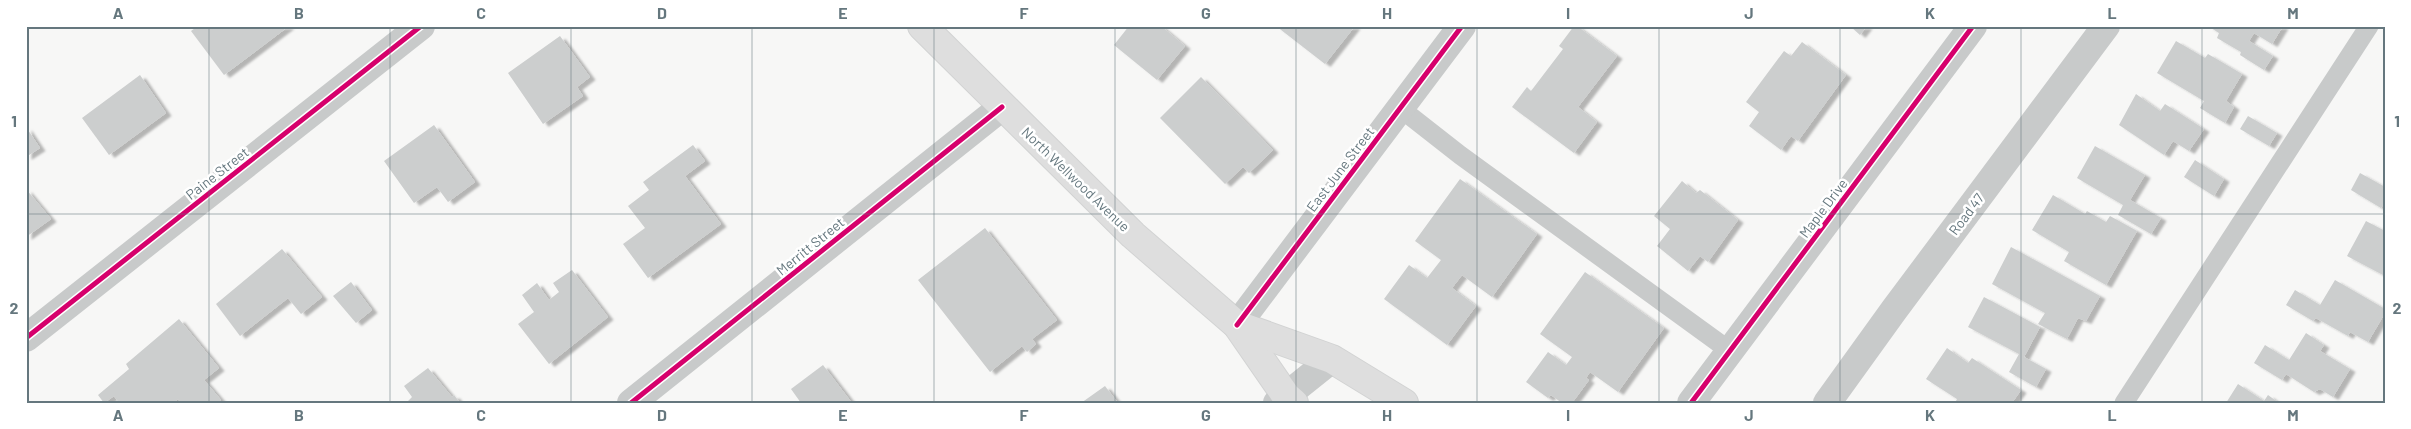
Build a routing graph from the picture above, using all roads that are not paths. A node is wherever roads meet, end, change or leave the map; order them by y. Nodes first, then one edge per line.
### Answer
1 (421, 26) edge
2 (1462, 26) edge
3 (1973, 26) edge
4 (2106, 26) edge
5 (2369, 26) edge
6 (933, 30) edge
7 (1002, 107) junction
8 (1400, 108) junction
9 (1237, 325) junction
10 (26, 338) edge
11 (1730, 351) junction
12 (1332, 359) junction
13 (1286, 401) edge
14 (631, 403) edge
15 (1404, 403) edge
16 (1691, 403) edge
17 (1828, 403) edge
18 (2124, 403) edge

1 - 10 street, Paine Street
2 - 8 street, East June Street
3 - 11 street, Maple Drive
4 - 17 street, Road 47
5 - 18 lane
6 - 7 main road, North Wellwood Avenue
7 - 9 main road, North Wellwood Avenue
7 - 14 street, Merritt Street
8 - 9 street, East June Street
8 - 11 lane
9 - 12 main road, North Wellwood Avenue
9 - 13 main road, North Wellwood Avenue
11 - 16 street, Maple Drive
12 - 13 street
12 - 15 main road, North Wellwood Avenue

